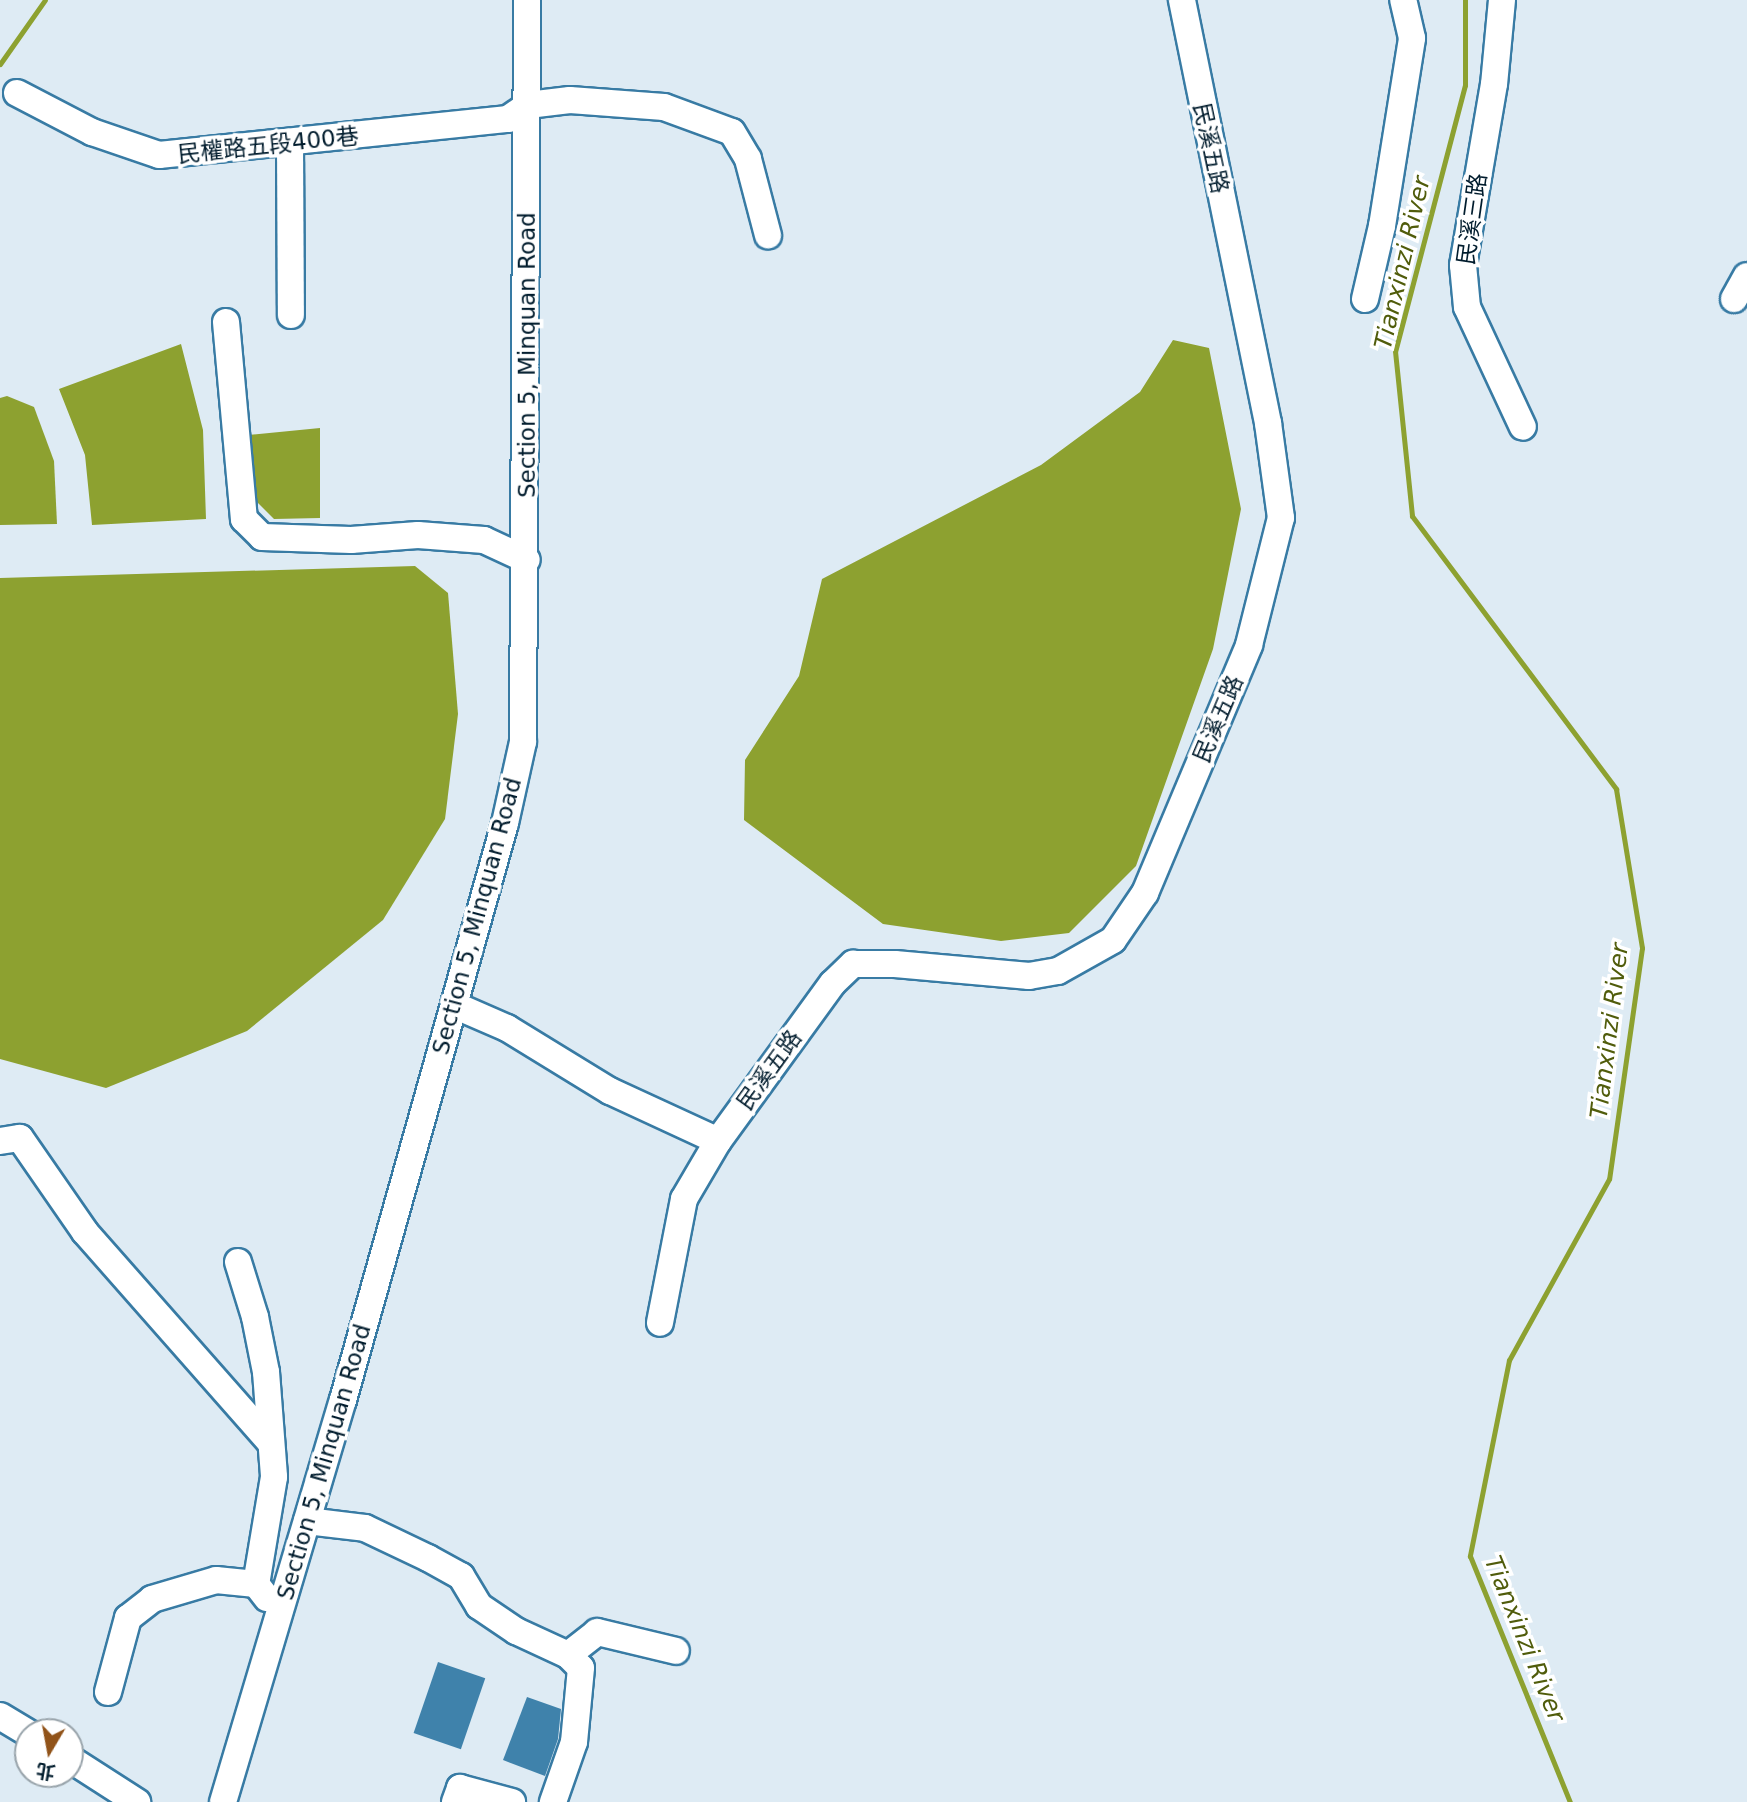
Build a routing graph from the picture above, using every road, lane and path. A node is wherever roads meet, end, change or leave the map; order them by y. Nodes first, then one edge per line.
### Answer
1 (527, 0) edge
2 (1182, 0) edge
3 (1403, 0) edge
4 (1502, 0) edge
5 (17, 93) dead end
6 (528, 105) junction
7 (290, 143) junction
8 (768, 235) dead end
9 (1365, 299) dead end
10 (291, 314) dead end
11 (226, 322) dead end
12 (1523, 427) dead end
13 (527, 560) junction
14 (454, 1004) junction
15 (0, 1140) edge
16 (718, 1141) junction
17 (238, 1262) dead end
18 (660, 1323) dead end
19 (271, 1443) junction
20 (307, 1521) junction
21 (256, 1584) junction
22 (279, 1613) junction
23 (676, 1651) dead end
24 (568, 1655) junction
25 (108, 1692) dead end
26 (84, 1768) edge
27 (137, 1802) edge
28 (223, 1802) edge
29 (455, 1802) edge
30 (512, 1802) edge
31 (553, 1802) edge

1 - 6 street, Section 5, Minquan Road
2 - 16 street, 民溪五路
3 - 9 street
4 - 12 street, 民溪三路
5 - 7 street, 民權路五段400巷
6 - 7 street, 民權路五段400巷
6 - 8 street
6 - 13 street, Section 5, Minquan Road
7 - 10 street
11 - 13 street
13 - 14 street, Section 5, Minquan Road
14 - 16 street
14 - 20 street, Section 5, Minquan Road
15 - 19 street
16 - 18 street, 民溪五路
17 - 19 street
19 - 21 street
20 - 22 street, Section 5, Minquan Road
20 - 24 street
21 - 22 street
21 - 25 street
22 - 28 street, Section 5, Minquan Road
23 - 24 street
24 - 31 street
26 - 27 street
29 - 30 street

